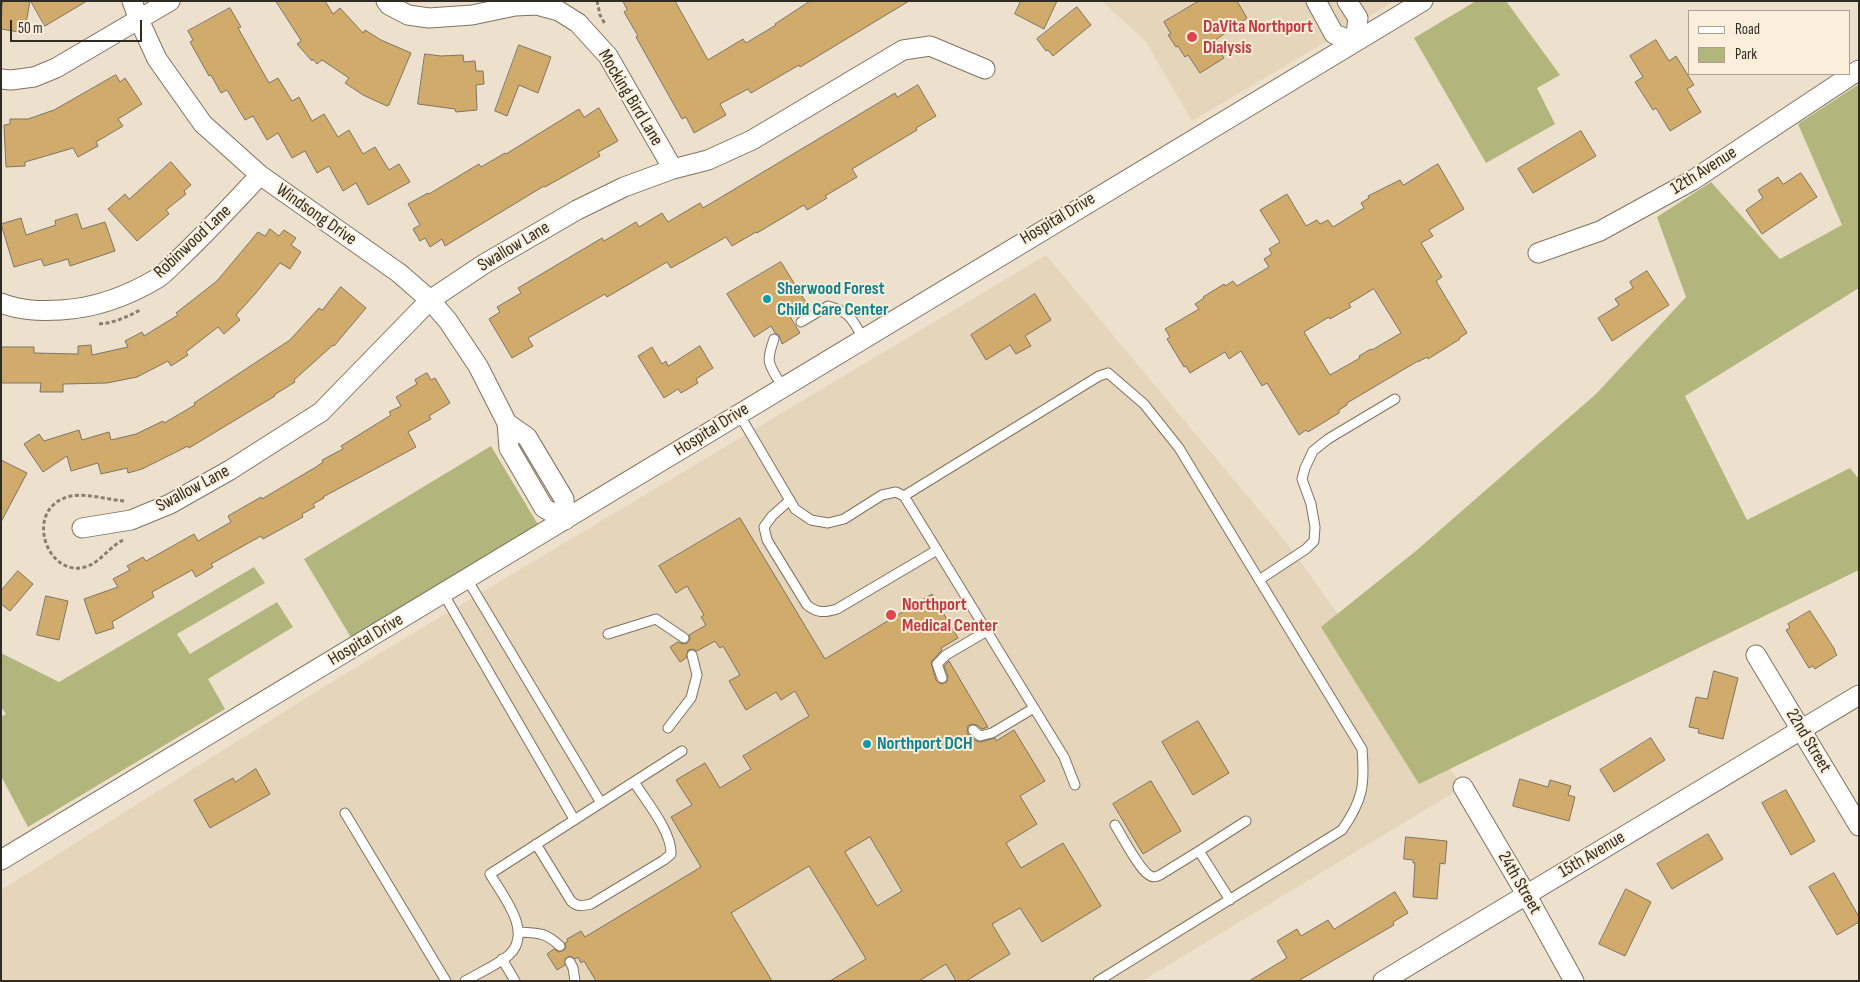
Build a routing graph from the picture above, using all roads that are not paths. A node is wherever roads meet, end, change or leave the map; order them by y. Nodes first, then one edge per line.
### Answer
1 (132, 1) edge
2 (170, 1) edge
3 (386, 1) edge
4 (1316, 1) edge
5 (1347, 1) edge
6 (1423, 1) edge
7 (139, 20) junction
8 (1355, 42) junction
9 (985, 69) dead end
10 (1859, 70) edge
11 (1, 79) edge
12 (673, 169) junction
13 (260, 175) junction
14 (1538, 253) dead end
15 (430, 300) junction
16 (1, 303) edge
17 (801, 322) dead end
18 (863, 338) junction
19 (774, 339) dead end
20 (782, 386) junction
21 (1395, 399) dead end
22 (739, 414) junction
23 (904, 496) junction
24 (790, 500) junction
25 (565, 520) junction
26 (82, 528) dead end
27 (937, 550) junction
28 (467, 579) junction
29 (1259, 580) junction
30 (443, 593) junction
31 (986, 631) junction
32 (608, 634) dead end
33 (684, 638) dead end
34 (692, 655) dead end
35 (1756, 655) dead end
36 (942, 678) dead end
37 (1859, 695) edge
38 (1034, 708) junction
39 (668, 728) dead end
40 (973, 730) dead end
41 (1801, 730) junction
42 (682, 752) dead end
43 (634, 782) junction
44 (1075, 786) dead end
45 (1462, 787) dead end
46 (601, 802) junction
47 (345, 813) dead end
48 (574, 819) junction
49 (1246, 821) dead end
50 (1115, 825) dead end
51 (1859, 826) edge
52 (536, 844) junction
53 (1199, 852) junction
54 (1, 860) edge
55 (1526, 894) junction
56 (1230, 900) junction
57 (518, 932) junction
58 (560, 946) dead end
59 (502, 959) junction
60 (570, 962) dead end
61 (446, 981) edge
62 (465, 981) edge
63 (515, 981) edge
64 (575, 981) edge
65 (1098, 981) edge
66 (1383, 981) edge
67 (1574, 981) edge

1 - 7 street, Windsong Drive
2 - 7 street
3 - 12 street, Mocking Bird Lane
4 - 8 street
5 - 8 street
6 - 8 street, Hospital Drive
7 - 11 street
7 - 13 street, Windsong Drive
8 - 18 street, Hospital Drive
9 - 12 street, Swallow Lane
10 - 14 street, 12th Avenue
12 - 15 street, Swallow Lane
13 - 15 street, Windsong Drive
13 - 16 street, Robinwood Lane
15 - 25 street, Windsong Drive
15 - 26 street, Swallow Lane
17 - 18 lane
18 - 20 street, Hospital Drive
19 - 20 lane
20 - 22 street, Hospital Drive
21 - 29 lane
22 - 24 lane
22 - 25 street, Hospital Drive
23 - 24 lane
23 - 27 lane
23 - 29 lane
24 - 27 lane
25 - 28 street, Hospital Drive
27 - 31 lane
28 - 30 street, Hospital Drive
28 - 46 lane
29 - 56 lane
30 - 48 lane
30 - 54 street, Hospital Drive
31 - 36 lane
31 - 38 lane
32 - 33 lane
34 - 39 lane
35 - 41 street, 22nd Street
37 - 41 street, 15th Avenue
38 - 40 lane
38 - 44 lane
41 - 51 street, 22nd Street
41 - 55 street, 15th Avenue
42 - 43 lane
43 - 46 lane
43 - 52 lane
45 - 55 street, 24th Street
46 - 48 lane
47 - 61 lane
48 - 52 lane
49 - 53 lane
50 - 53 lane
52 - 57 lane
53 - 56 lane
55 - 66 street, 15th Avenue
55 - 67 street, 24th Street
56 - 65 lane
57 - 58 lane
57 - 59 lane
59 - 62 lane
59 - 63 lane
60 - 64 lane

